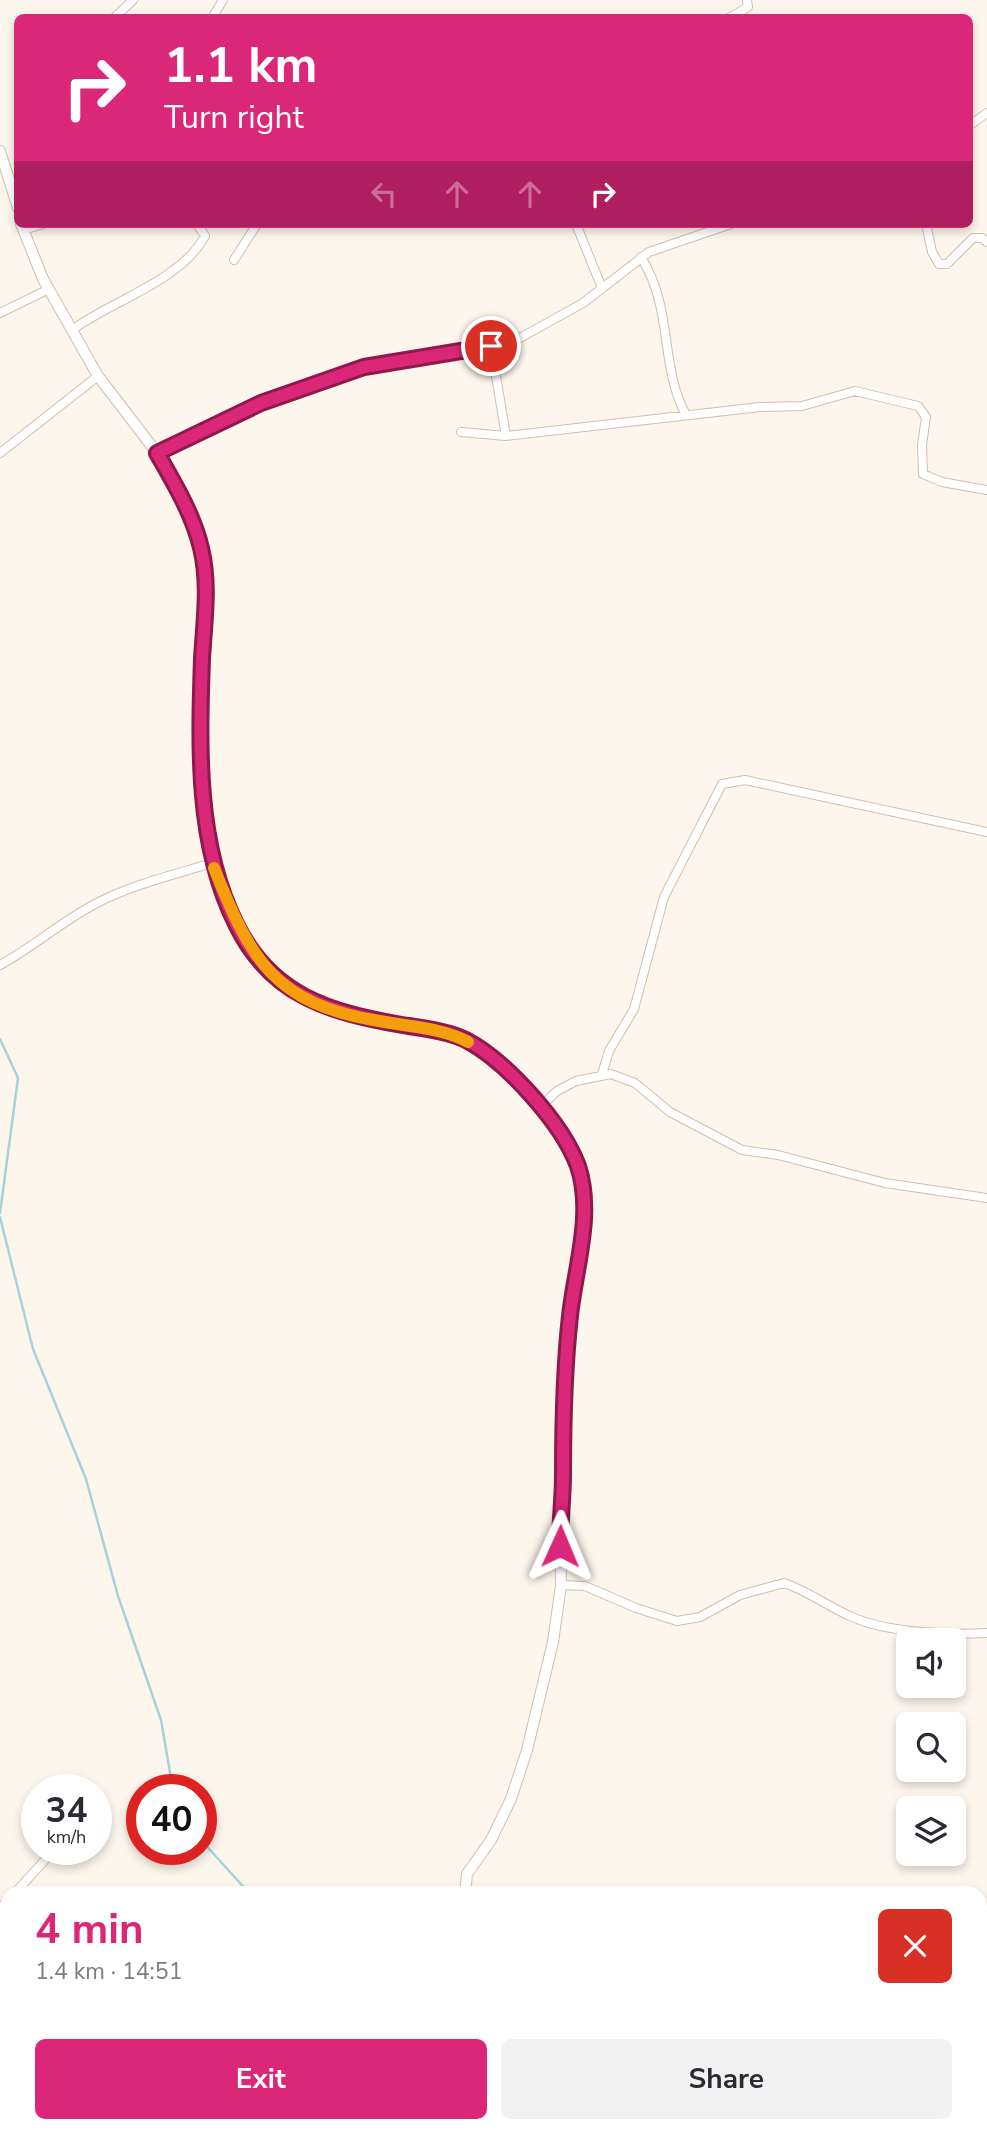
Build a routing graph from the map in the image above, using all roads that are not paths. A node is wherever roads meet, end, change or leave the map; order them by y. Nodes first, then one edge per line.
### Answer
1 (133, 0) edge
2 (747, 0) edge
3 (118, 14) edge
4 (736, 14) edge
5 (0, 152) edge
6 (14, 182) edge
7 (22, 228) edge
8 (200, 228) edge
9 (254, 228) edge
10 (578, 228) edge
11 (702, 228) edge
12 (927, 228) edge
13 (987, 242) edge
14 (641, 257) junction
15 (234, 260) dead end
16 (602, 288) junction
17 (49, 289) junction
18 (0, 313) edge
19 (72, 330) junction
20 (491, 346) junction
21 (98, 376) junction
22 (686, 415) junction
23 (461, 432) dead end
24 (506, 436) junction
25 (0, 453) edge
26 (157, 453) junction
27 (987, 490) edge
28 (987, 832) edge
29 (212, 863) junction
30 (0, 965) edge
31 (602, 1074) junction
32 (542, 1105) junction
33 (987, 1198) edge
34 (561, 1585) junction
35 (987, 1633) edge
36 (40, 1865) edge
37 (21, 1886) edge
38 (466, 1886) edge

1 - 3 street
2 - 4 street
5 - 6 street
7 - 17 street
8 - 19 street
9 - 15 street
10 - 16 street
11 - 14 street
12 - 13 street
14 - 16 street
14 - 22 street
16 - 20 street
17 - 18 street
17 - 19 street
19 - 21 street
20 - 24 street
20 - 26 street
21 - 25 street
21 - 26 street
22 - 24 street
22 - 27 street
23 - 24 street
26 - 29 street
28 - 31 street
29 - 30 street
29 - 32 street
31 - 32 street
31 - 33 street
32 - 34 street
34 - 35 street
34 - 38 street
36 - 37 street

